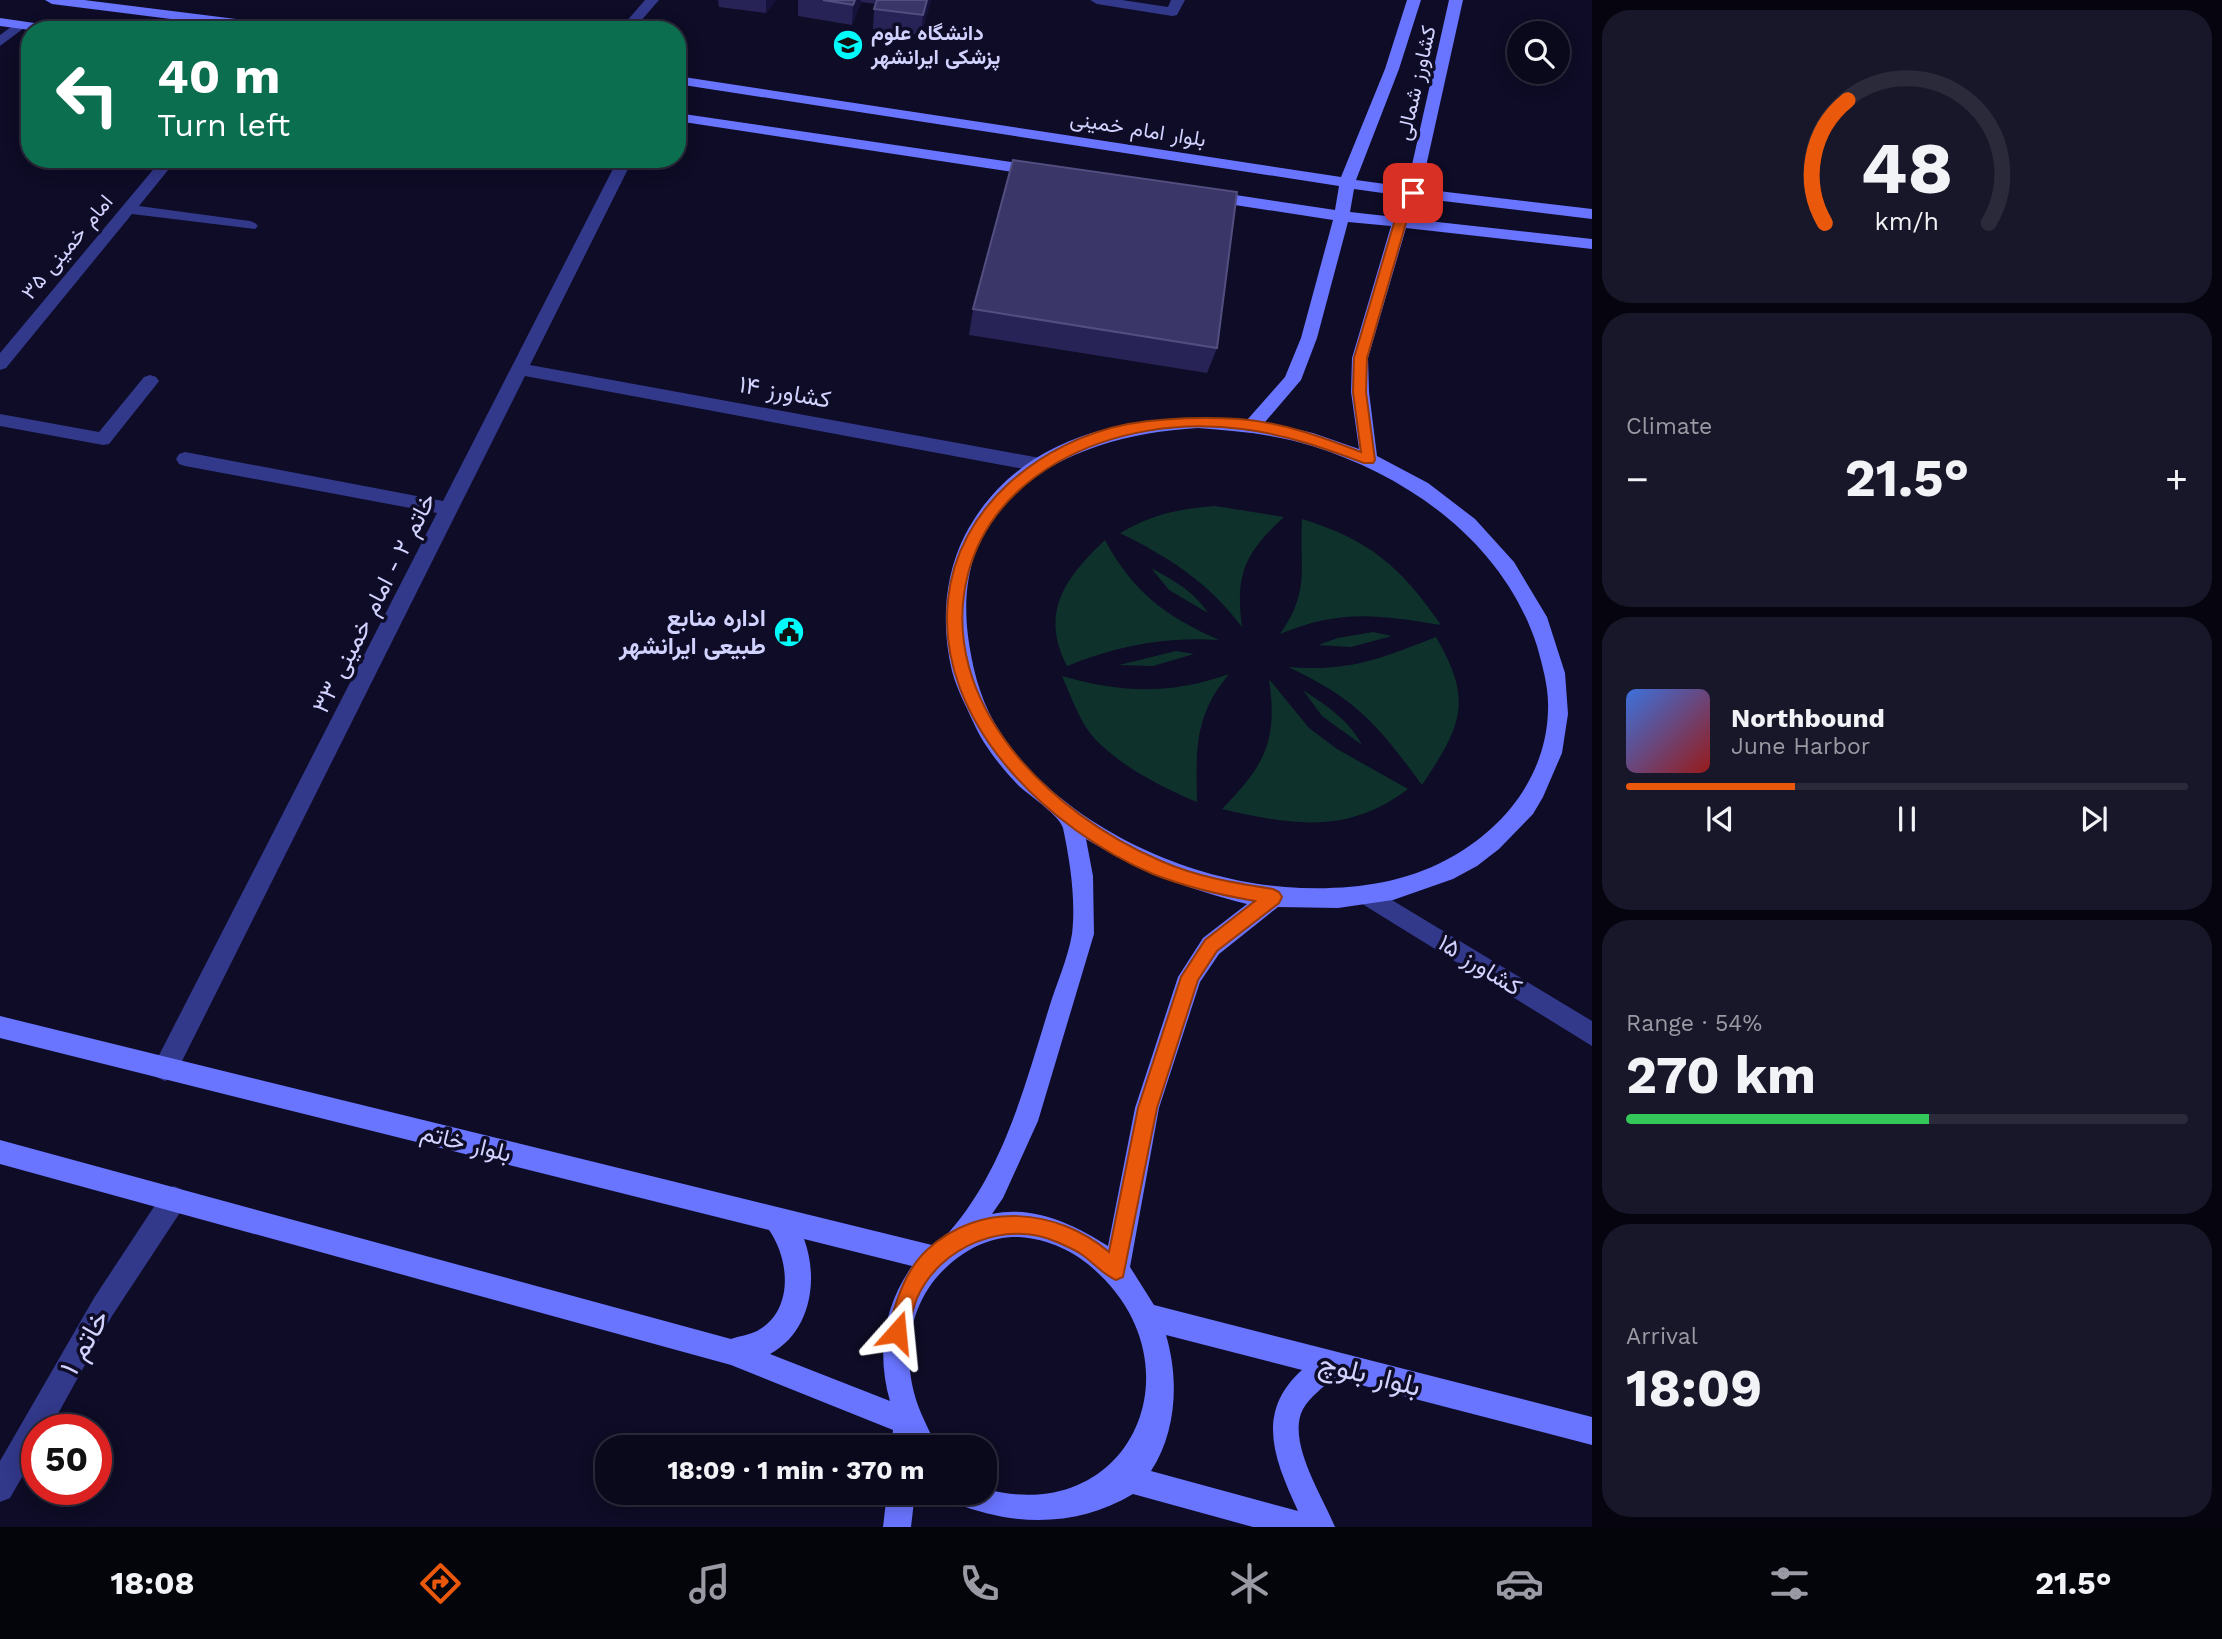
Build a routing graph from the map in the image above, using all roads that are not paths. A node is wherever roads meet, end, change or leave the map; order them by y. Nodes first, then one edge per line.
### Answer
1 (52, 0) edge
2 (652, 0) edge
3 (1097, 0) edge
4 (1178, 0) edge
5 (1414, 0) edge
6 (1457, 0) edge
7 (219, 21) edge
8 (634, 21) edge
9 (0, 22) edge
10 (19, 25) joint
11 (0, 42) edge
12 (686, 82) edge
13 (686, 118) edge
14 (883, 130) junction
15 (162, 168) edge
16 (622, 168) edge
17 (1055, 173) edge
18 (1347, 181) junction
19 (1413, 193) junction
20 (1192, 194) edge
21 (128, 209) junction
22 (1592, 214) edge
23 (1342, 216) junction
24 (1400, 223) junction
25 (250, 226) dead end
26 (1592, 244) edge
27 (0, 364) edge
28 (521, 369) junction
29 (150, 381) dead end
30 (0, 420) edge
31 (1252, 425) junction
32 (185, 459) dead end
33 (1368, 460) junction
34 (1040, 465) junction
35 (450, 509) junction
36 (1072, 819) junction
37 (1367, 895) junction
38 (1273, 897) junction
39 (0, 1027) edge
40 (1592, 1034) edge
41 (165, 1069) junction
42 (0, 1152) edge
43 (174, 1199) junction
44 (777, 1219) junction
45 (960, 1238) junction
46 (933, 1258) junction
47 (1116, 1270) junction
48 (1148, 1317) junction
49 (731, 1352) junction
50 (1330, 1364) junction
51 (1592, 1432) edge
52 (907, 1435) edge
53 (1129, 1479) junction
54 (0, 1488) edge
55 (900, 1505) edge
56 (990, 1505) edge
57 (1087, 1517) edge
58 (897, 1527) edge
59 (1305, 1527) edge
60 (1321, 1527) edge

1 - 7 main road
2 - 8 street
3 - 4 street
5 - 18 main road, کشاورز شمالی
6 - 19 main road, کشاورز شمالی
9 - 10 main road
10 - 11 street
12 - 14 main road, بلوار امام خمینی
13 - 14 main road, بلوار امام خمینی
14 - 17 main road, بلوار امام خمینی
14 - 18 main road, بلوار امام خمینی
15 - 21 street, امام خمینی ۳۵
16 - 28 street, خاتم ۲ - امام خمینی ۳۳
18 - 19 main road, بلوار امام خمینی
18 - 23 main road, کشاورز شمالی
19 - 22 main road, بلوار امام خمینی
19 - 24 main road, کشاورز شمالی
20 - 23 main road
21 - 25 street
21 - 27 street, امام خمینی ۳۵
23 - 24 main road
23 - 31 main road, کشاورز شمالی
24 - 26 main road
24 - 33 main road, کشاورز شمالی
28 - 34 street, کشاورز ۱۴
28 - 35 street, خاتم ۲ - امام خمینی ۳۳
29 - 30 street
31 - 33 main road
31 - 34 main road
32 - 35 street
33 - 37 main road
34 - 36 main road
35 - 41 street, خاتم ۲ - امام خمینی ۳۳
36 - 38 main road
36 - 45 main road
37 - 38 main road
37 - 40 street, کشاورز ۱۵
38 - 47 main road
39 - 41 main road, بلوار خاتم
41 - 44 main road, بلوار خاتم
42 - 43 main road
43 - 49 main road
43 - 54 street, خاتم ۱
44 - 46 main road, بلوار خاتم
44 - 49 main road
45 - 46 main road
45 - 47 main road
46 - 52 main road
47 - 48 main road
48 - 50 main road, بلوار بلوچ
48 - 53 main road
49 - 52 main road
50 - 51 main road, بلوار بلوچ
50 - 60 main road
53 - 57 main road
53 - 59 main road
55 - 58 main road
56 - 57 main road

